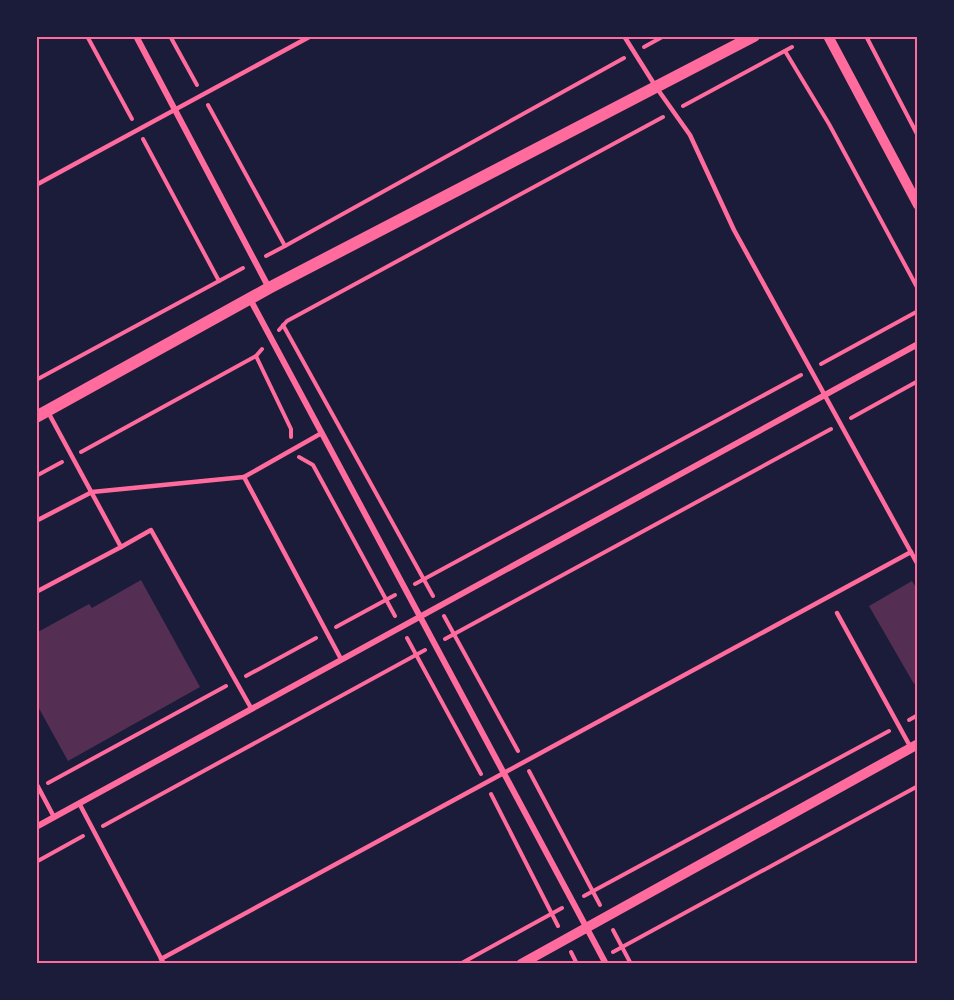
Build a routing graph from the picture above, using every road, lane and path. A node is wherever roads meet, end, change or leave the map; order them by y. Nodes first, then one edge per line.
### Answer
1 (87, 36) edge
2 (136, 36) edge
3 (170, 36) edge
4 (311, 36) edge
5 (624, 36) edge
6 (664, 36) edge
7 (754, 36) edge
8 (828, 36) edge
9 (866, 36) edge
10 (792, 47) dead end
11 (785, 51) junction
12 (635, 52) junction
13 (656, 87) junction
14 (202, 94) junction
15 (175, 109) junction
16 (674, 111) junction
17 (138, 129) junction
18 (918, 136) edge
19 (36, 185) edge
20 (918, 205) edge
21 (285, 246) junction
22 (255, 262) junction
23 (219, 281) junction
24 (269, 288) junction
25 (918, 289) edge
26 (250, 299) junction
27 (918, 312) edge
28 (283, 325) junction
29 (270, 339) junction
30 (918, 344) edge
31 (256, 356) junction
32 (812, 369) junction
33 (36, 380) edge
34 (918, 381) edge
35 (826, 394) junction
36 (41, 414) edge
37 (842, 423) junction
38 (320, 434) junction
39 (294, 448) junction
40 (72, 457) junction
41 (36, 477) edge
42 (244, 477) junction
43 (92, 492) junction
44 (36, 521) edge
45 (121, 547) junction
46 (911, 552) junction
47 (918, 565) edge
48 (424, 579) junction
49 (405, 589) junction
50 (36, 592) edge
51 (386, 600) junction
52 (439, 606) junction
53 (837, 613) dead end
54 (420, 616) junction
55 (400, 626) junction
56 (327, 632) junction
57 (454, 634) junction
58 (435, 644) junction
59 (416, 655) junction
60 (341, 659) junction
61 (236, 681) junction
62 (251, 708) junction
63 (918, 715) edge
64 (898, 726) junction
65 (914, 746) edge
66 (524, 762) junction
67 (503, 773) junction
68 (485, 782) junction
69 (37, 786) edge
70 (918, 786) edge
71 (79, 803) junction
72 (54, 817) junction
73 (36, 827) edge
74 (93, 831) junction
75 (36, 862) edge
76 (593, 892) junction
77 (573, 903) junction
78 (552, 914) junction
79 (606, 917) junction
80 (586, 928) junction
81 (565, 940) junction
82 (622, 947) junction
83 (163, 961) edge
84 (604, 961) edge
85 (460, 964) edge
86 (521, 964) edge
87 (578, 964) edge
88 (631, 964) edge

1 - 17 path
2 - 15 street
3 - 14 path
4 - 14 lane
5 - 12 lane
6 - 12 path
7 - 13 main road
8 - 20 street
9 - 18 path
10 - 11 path
11 - 16 path
11 - 25 path
12 - 13 lane
12 - 21 path
13 - 16 lane
13 - 24 main road
14 - 15 lane
14 - 21 path
15 - 17 lane
15 - 22 street
16 - 28 path
16 - 32 lane
17 - 19 lane
17 - 23 path
21 - 22 path
22 - 23 path
22 - 24 street
23 - 33 path
24 - 26 main road
26 - 29 street
26 - 36 main road
27 - 32 path
28 - 29 path
28 - 48 path
29 - 31 path
29 - 38 street
30 - 35 street
31 - 39 path
31 - 40 path
32 - 35 lane
32 - 48 path
34 - 37 path
35 - 37 lane
35 - 52 street
36 - 40 lane
37 - 46 lane
37 - 57 path
38 - 39 lane
38 - 49 street
39 - 42 lane
39 - 51 path
40 - 41 path
40 - 43 lane
42 - 43 lane
42 - 56 lane
43 - 44 lane
43 - 45 lane
45 - 50 lane
45 - 61 lane
46 - 47 lane
46 - 66 lane
48 - 49 path
48 - 52 path
49 - 51 path
49 - 54 street
51 - 55 path
51 - 56 path
52 - 54 street
52 - 57 path
53 - 64 lane
54 - 55 street
54 - 58 street
55 - 59 path
55 - 60 street
56 - 60 lane
56 - 61 path
57 - 58 path
57 - 66 path
58 - 59 path
58 - 67 street
59 - 68 path
59 - 74 path
60 - 62 street
61 - 62 lane
61 - 69 path
62 - 71 street
63 - 64 path
64 - 65 lane
64 - 76 path
65 - 79 street
66 - 67 lane
66 - 76 path
67 - 68 lane
67 - 77 street
68 - 78 path
68 - 83 lane
69 - 72 lane
70 - 82 path
71 - 72 street
71 - 74 lane
72 - 73 street
74 - 75 path
74 - 83 lane
76 - 77 path
76 - 79 path
77 - 78 path
77 - 80 street
78 - 81 path
78 - 85 path
79 - 80 street
79 - 82 path
80 - 81 street
80 - 84 street
81 - 86 street
81 - 87 path
82 - 84 path
82 - 88 path

